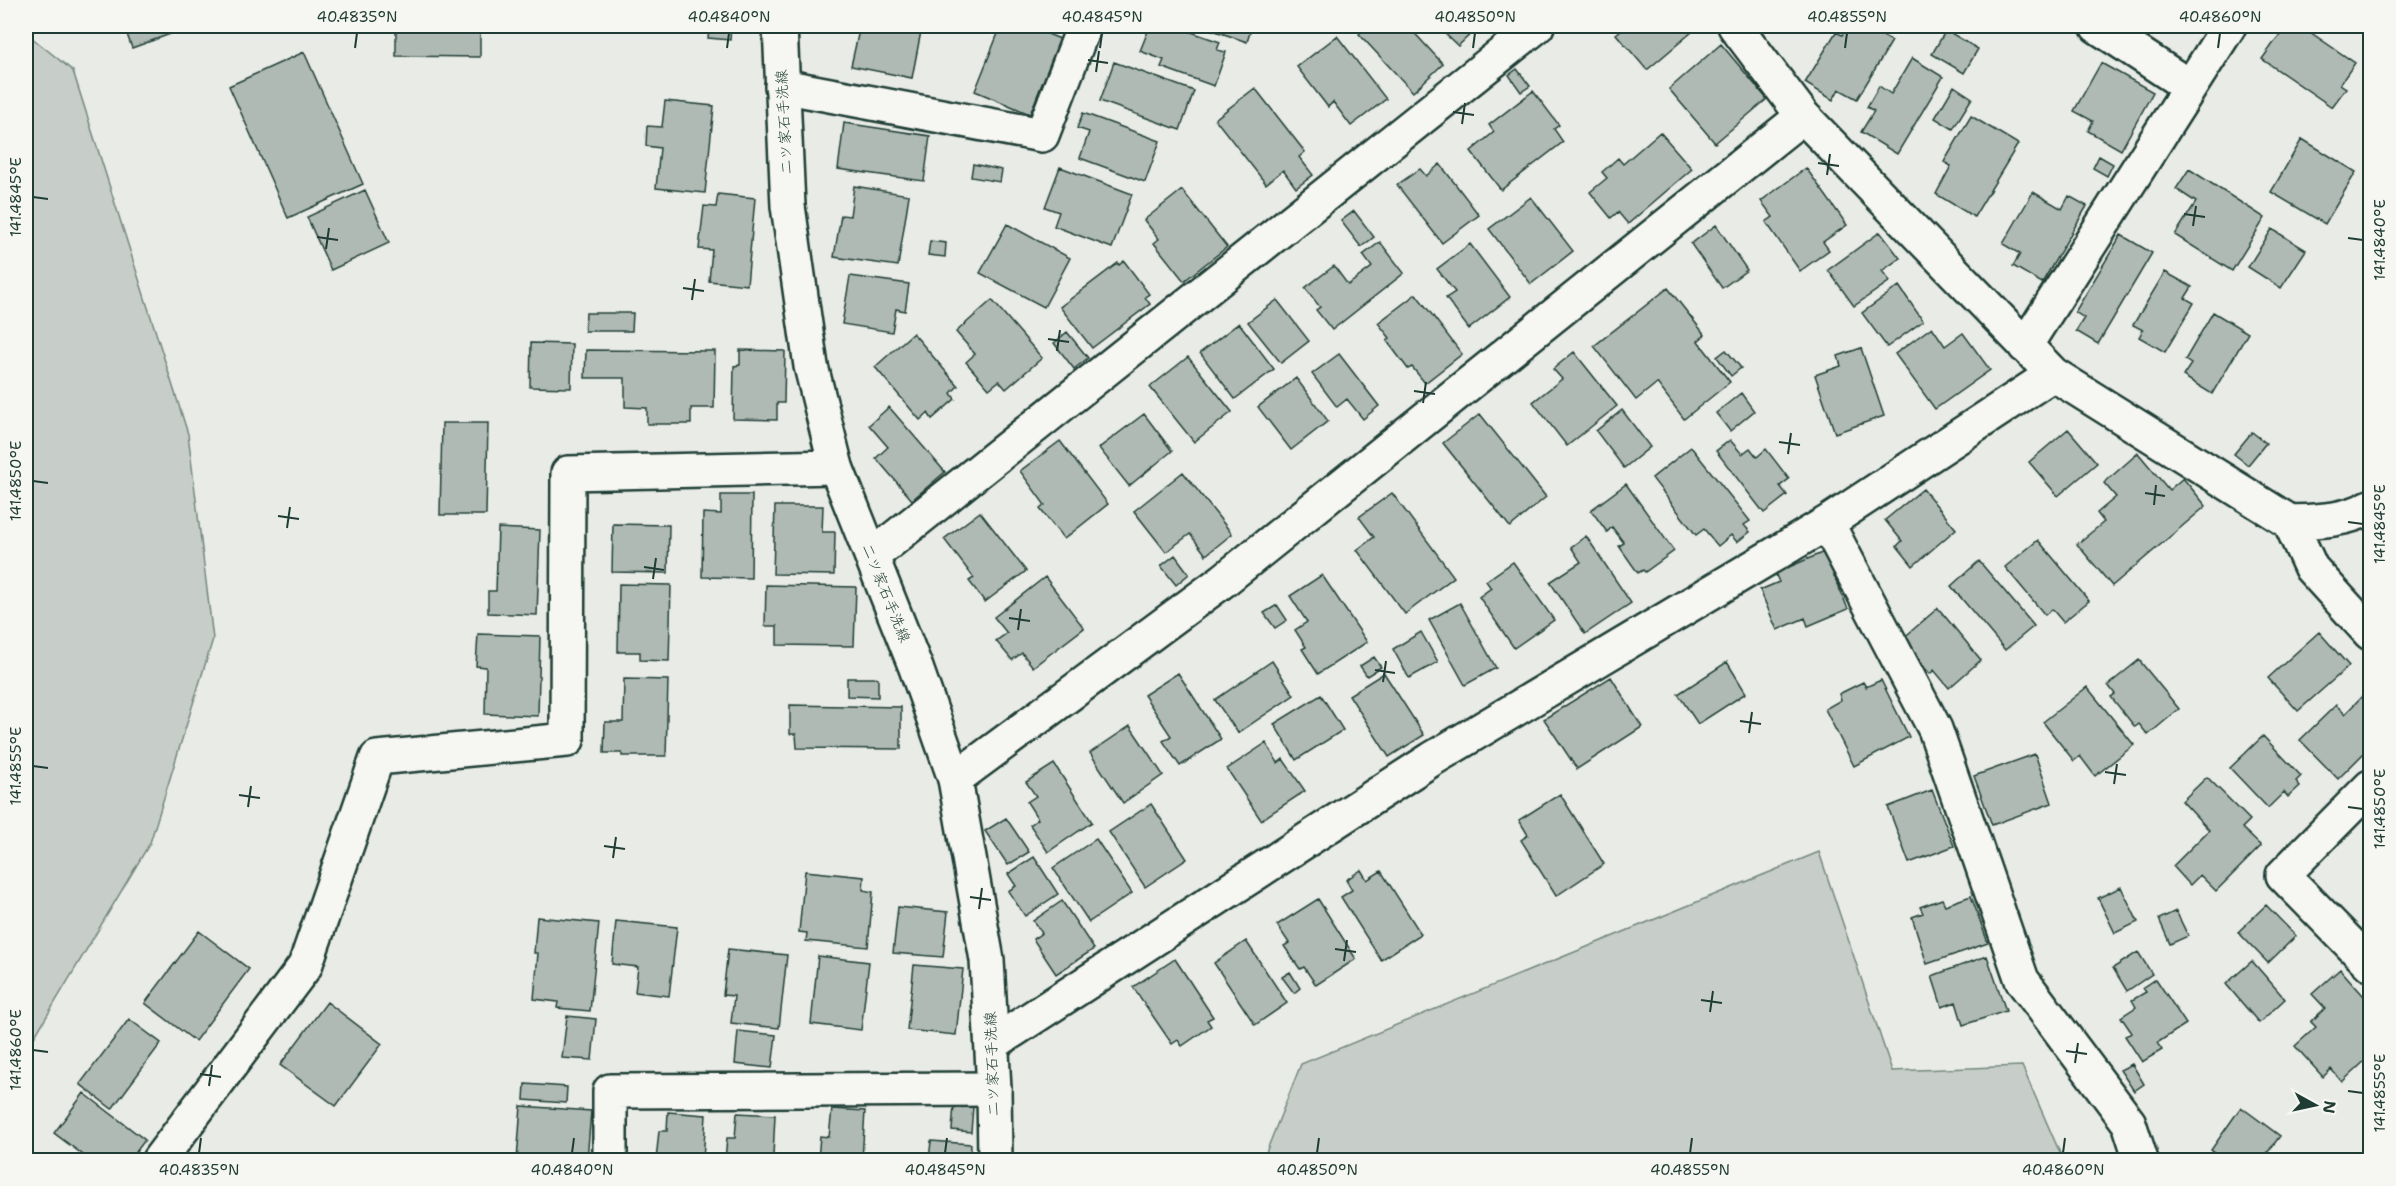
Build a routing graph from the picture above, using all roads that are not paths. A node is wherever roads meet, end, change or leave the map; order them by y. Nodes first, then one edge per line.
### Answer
1 (780, 26) edge
2 (1084, 26) edge
3 (1538, 26) edge
4 (1735, 26) edge
5 (2097, 26) edge
6 (2229, 26) edge
7 (782, 86) junction
8 (2190, 87) junction
9 (1803, 117) junction
10 (2025, 346) junction
11 (2053, 374) junction
12 (836, 467) junction
13 (2370, 507) edge
14 (2290, 522) junction
15 (1827, 523) junction
16 (872, 556) junction
17 (2370, 633) edge
18 (955, 779) junction
19 (2370, 788) edge
20 (2370, 964) edge
21 (992, 1044) junction
22 (994, 1089) junction
23 (159, 1161) edge
24 (610, 1161) edge
25 (995, 1161) edge
26 (2141, 1161) edge

1 - 7 street, 二ツ家石手洗線
2 - 7 street
3 - 16 street
4 - 9 street
5 - 8 street
6 - 8 street
7 - 12 street, 二ツ家石手洗線
8 - 10 street
9 - 10 street
9 - 18 street
10 - 11 street
11 - 14 street
11 - 15 street
12 - 16 street, 二ツ家石手洗線
12 - 23 street
13 - 14 street
14 - 17 street
15 - 21 street
15 - 26 street
16 - 18 street, 二ツ家石手洗線
18 - 21 street, 二ツ家石手洗線
19 - 20 street
21 - 22 street, 二ツ家石手洗線
22 - 24 street
22 - 25 street, 二ツ家石手洗線

